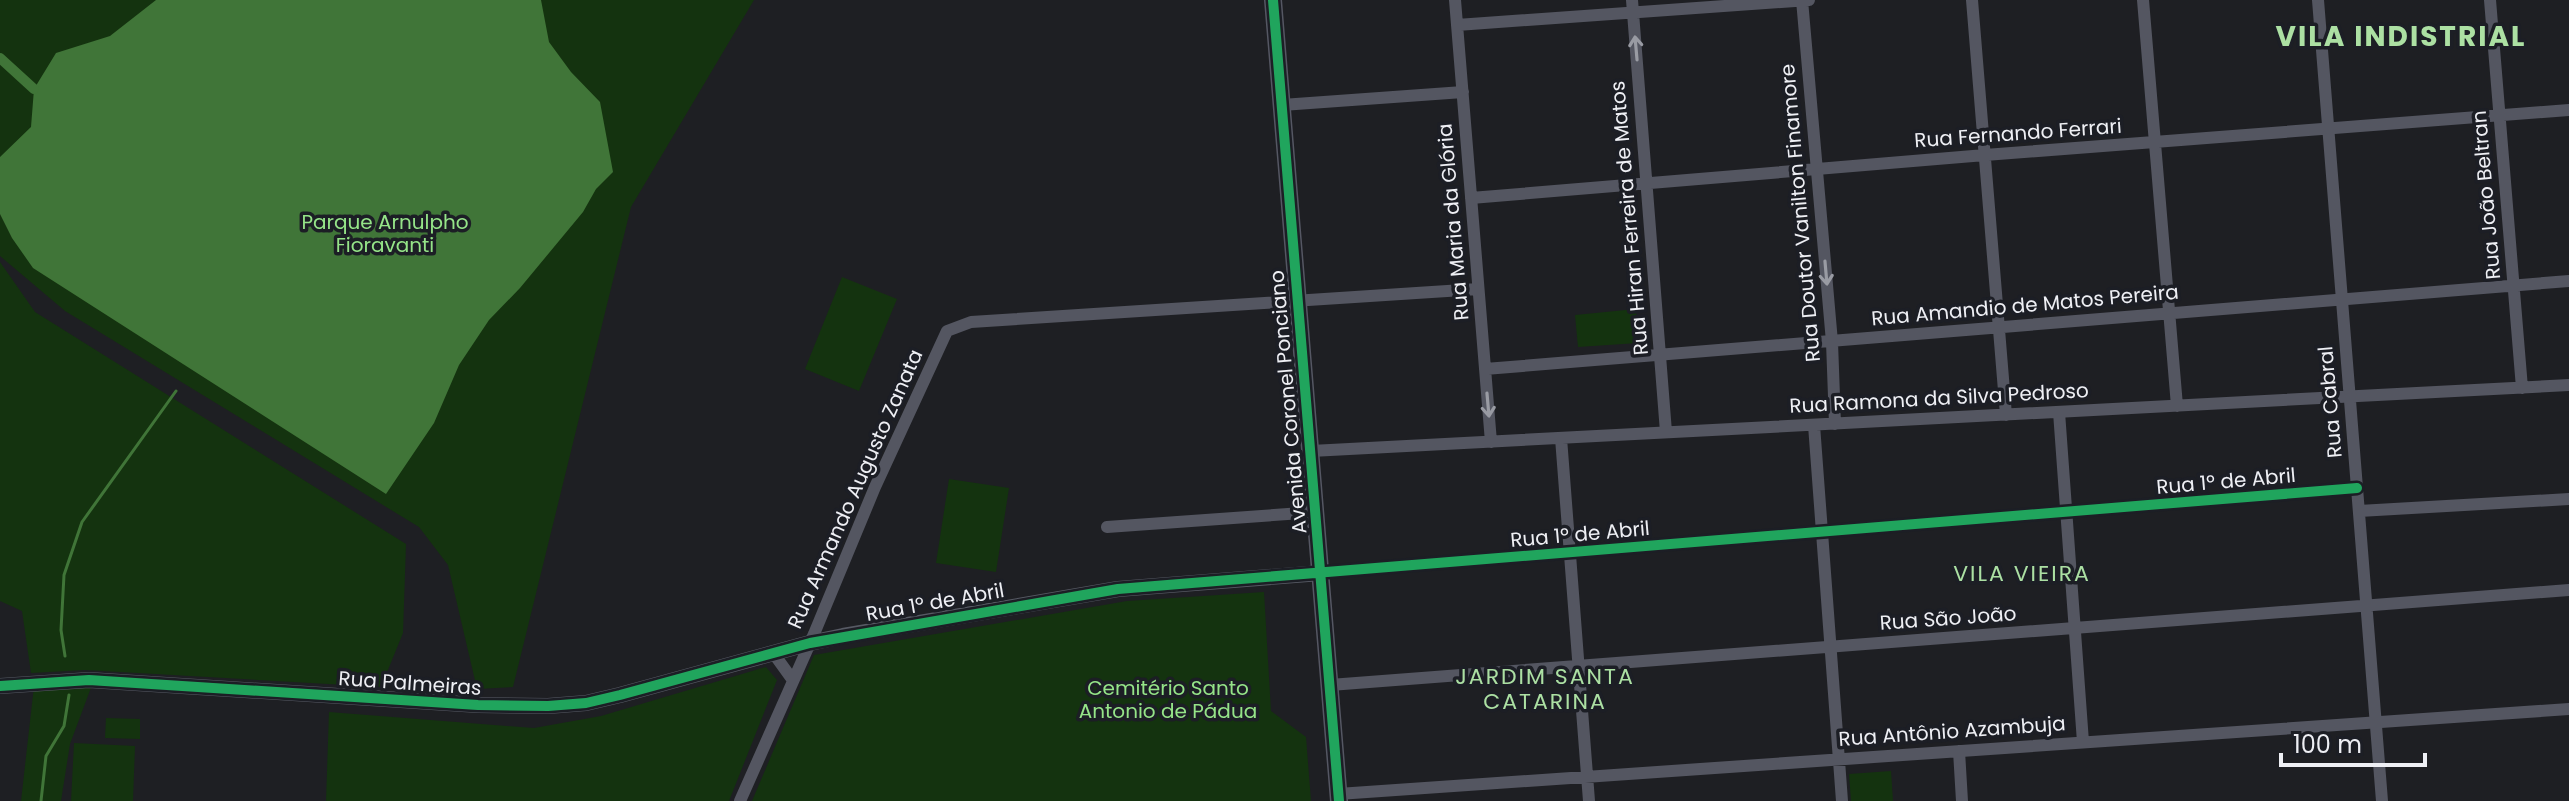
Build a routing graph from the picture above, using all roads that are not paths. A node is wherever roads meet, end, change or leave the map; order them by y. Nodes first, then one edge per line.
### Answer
1 (1273, 0) edge
2 (1455, 0) edge
3 (1632, 0) edge
4 (1802, 0) edge
5 (1809, 0) edge
6 (1972, 0) edge
7 (2143, 0) edge
8 (2318, 0) edge
9 (2490, 0) edge
10 (1633, 14) junction
11 (1457, 25) junction
12 (1463, 92) junction
13 (1282, 105) junction
14 (2569, 110) edge
15 (2500, 115) junction
16 (2329, 129) junction
17 (2155, 143) junction
18 (1985, 155) junction
19 (1816, 170) junction
20 (1647, 184) junction
21 (1471, 198) junction
22 (2569, 281) edge
23 (2514, 287) junction
24 (1478, 289) junction
25 (2342, 298) junction
26 (1298, 300) junction
27 (2169, 314) junction
28 (1999, 327) junction
29 (1832, 342) junction
30 (1660, 355) junction
31 (1485, 369) junction
32 (2569, 385) edge
33 (2522, 388) junction
34 (2349, 397) junction
35 (2177, 406) junction
36 (2059, 412) junction
37 (2006, 415) junction
38 (1835, 424) junction
39 (1814, 425) junction
40 (1666, 432) junction
41 (1561, 438) junction
42 (1491, 442) junction
43 (1311, 451) junction
44 (2357, 488) junction
45 (2569, 499) edge
46 (2359, 511) junction
47 (1316, 512) junction
48 (2066, 512) junction
49 (1107, 527) dead end
50 (1822, 532) junction
51 (1570, 553) junction
52 (1321, 573) junction
53 (2569, 590) edge
54 (2366, 605) junction
55 (2074, 628) junction
56 (810, 643) junction
57 (1831, 647) junction
58 (774, 654) junction
59 (1578, 666) junction
60 (792, 679) junction
61 (1330, 685) junction
62 (0, 686) edge
63 (2569, 709) edge
64 (2375, 722) junction
65 (2083, 742) junction
66 (1959, 751) junction
67 (1839, 759) junction
68 (1587, 776) junction
69 (1339, 797) edge
70 (740, 801) edge
71 (1589, 801) edge
72 (1842, 801) edge
73 (1962, 801) edge
74 (2382, 801) edge

1 - 13 main road, Avenida Coronel Ponciano
2 - 11 street, Rua Maria da Glória
3 - 10 street, Rua Hiran Ferreira de Matos
4 - 5 street
4 - 10 street
4 - 19 street, Rua Doutor Vanilton Finamore
6 - 18 street
7 - 17 street
8 - 16 street, Rua Cabral
9 - 15 street, Rua João Beltran
10 - 11 street
20 -> 10 street, Rua Hiran Ferreira de Matos
11 - 12 street, Rua Maria da Glória
12 - 13 street
12 - 21 street, Rua Maria da Glória
13 - 26 main road, Avenida Coronel Ponciano
14 - 15 street, Rua Fernando Ferrari
15 - 16 street, Rua Fernando Ferrari
15 - 23 street, Rua João Beltran
16 - 17 street, Rua Fernando Ferrari
16 - 25 street, Rua Cabral
17 - 18 street, Rua Fernando Ferrari
17 - 27 street
18 - 19 street, Rua Fernando Ferrari
18 - 28 street
19 - 20 street, Rua Fernando Ferrari
19 -> 29 street, Rua Doutor Vanilton Finamore
20 - 21 street, Rua Fernando Ferrari
20 - 30 street, Rua Hiran Ferreira de Matos
21 - 24 street, Rua Maria da Glória
22 - 23 street, Rua Amandio de Matos Pereira
23 - 25 street, Rua Amandio de Matos Pereira
23 - 33 street, Rua João Beltran
24 - 26 street, Rua Armando Augusto Zanata
24 - 31 street, Rua Maria da Glória
25 - 27 street, Rua Amandio de Matos Pereira
25 - 34 street, Rua Cabral
26 - 43 main road, Avenida Coronel Ponciano
26 - 56 street, Rua Armando Augusto Zanata
27 - 28 street, Rua Amandio de Matos Pereira
27 - 35 street
28 - 29 street, Rua Amandio de Matos Pereira
28 - 37 street
29 - 30 street, Rua Amandio de Matos Pereira
29 - 38 street, Rua Doutor Vanilton Finamore
30 - 31 street, Rua Amandio de Matos Pereira
30 - 40 street, Rua Hiran Ferreira de Matos
31 -> 42 street, Rua Maria da Glória
32 - 33 street, Rua Ramona da Silva Pedroso
33 - 34 street, Rua Ramona da Silva Pedroso
34 - 35 street, Rua Ramona da Silva Pedroso
34 - 44 street, Rua Cabral
35 - 36 street, Rua Ramona da Silva Pedroso
36 - 37 street, Rua Ramona da Silva Pedroso
36 - 48 street
37 - 38 street, Rua Ramona da Silva Pedroso
38 - 39 street, Rua Ramona da Silva Pedroso
39 - 40 street, Rua Ramona da Silva Pedroso
39 - 50 street
40 - 41 street, Rua Ramona da Silva Pedroso
41 - 42 street, Rua Ramona da Silva Pedroso
41 - 51 street
42 - 43 street, Rua Ramona da Silva Pedroso
43 - 47 main road, Avenida Coronel Ponciano
44 - 46 street, Rua Cabral
44 - 48 street, Rua 1º de Abril
45 - 46 street
46 - 54 street, Rua Cabral
47 - 49 street
47 - 52 main road, Avenida Coronel Ponciano
48 - 50 street, Rua 1º de Abril
48 - 55 street
50 - 51 street, Rua 1º de Abril
50 - 57 street
51 - 52 street, Rua 1º de Abril
51 - 59 street
52 - 56 street, Rua 1º de Abril
52 - 61 main road, Avenida Coronel Ponciano
53 - 54 street, Rua São João
54 - 55 street, Rua São João
54 - 64 street, Rua Cabral
55 - 57 street, Rua São João
55 - 65 street
56 - 58 street, Rua Palmeiras
56 - 60 street, Rua Armando Augusto Zanata
57 - 59 street, Rua São João
57 - 67 street
58 - 60 street
58 - 62 street, Rua Palmeiras
59 - 61 street, Rua São João
59 - 68 street
60 - 70 street, Rua Armando Augusto Zanata
61 - 69 main road, Avenida Coronel Ponciano
63 - 64 street, Rua Antônio Azambuja
64 - 65 street, Rua Antônio Azambuja
64 - 74 street, Rua Cabral
65 - 66 street, Rua Antônio Azambuja
66 - 67 street, Rua Antônio Azambuja
66 - 73 street
67 - 68 street, Rua Antônio Azambuja
67 - 72 street
68 - 69 street, Rua Antônio Azambuja
68 - 71 street

